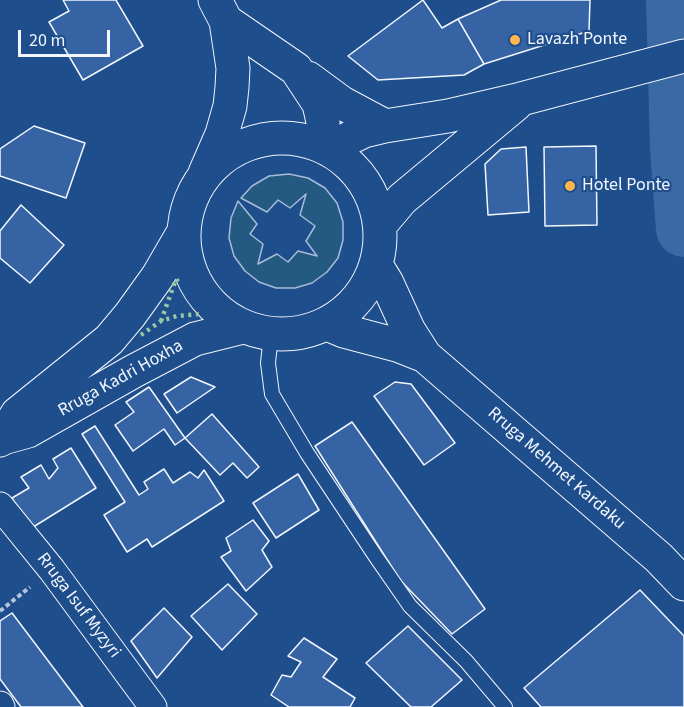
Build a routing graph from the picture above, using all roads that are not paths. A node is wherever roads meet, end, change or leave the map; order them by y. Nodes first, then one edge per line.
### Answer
1 (220, 11) edge
2 (684, 56) edge
3 (296, 69) junction
4 (521, 99) junction
5 (385, 126) junction
6 (324, 147) junction
7 (202, 178) junction
8 (380, 225) junction
9 (183, 233) junction
10 (376, 265) junction
11 (327, 324) junction
12 (257, 331) junction
13 (425, 356) junction
14 (1, 439) edge
15 (0, 506) edge
16 (684, 584) edge
17 (153, 707) edge
18 (505, 707) edge

1 - 3 main road
1 - 7 main road
2 - 4 main road
3 - 5 main road
3 - 6 main road
4 - 5 main road
4 - 8 main road
5 - 6 main road
6 - 7 main road
6 - 8 main road
7 - 9 main road
8 - 10 main road
9 - 12 main road
9 - 14 main road, Rruga Kadri Hoxha
10 - 11 main road
10 - 13 main road, Rruga Mehmet Kardaku
11 - 12 main road
11 - 13 main road, Rruga Mehmet Kardaku
12 - 14 main road, Rruga Kadri Hoxha
12 - 18 lane
13 - 16 main road, Rruga Mehmet Kardaku
15 - 17 street, Rruga Isuf Myzyri

